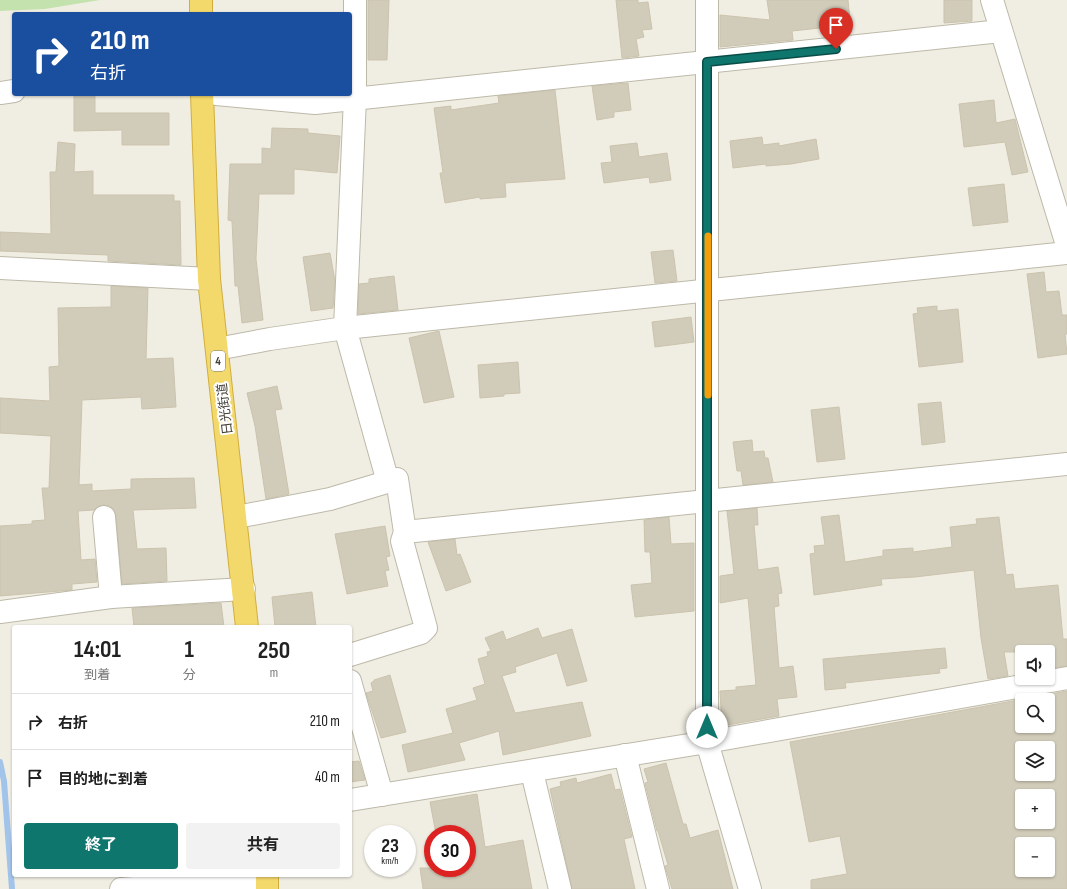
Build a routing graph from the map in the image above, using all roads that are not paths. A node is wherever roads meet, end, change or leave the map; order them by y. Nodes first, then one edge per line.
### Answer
1 (201, 0) edge
2 (356, 0) edge
3 (706, 0) edge
4 (992, 0) edge
5 (201, 12) edge
6 (1001, 31) junction
7 (707, 62) junction
8 (12, 91) edge
9 (0, 93) edge
10 (202, 96) edge
11 (238, 96) edge
12 (355, 98) junction
13 (1067, 246) edge
14 (1067, 253) edge
15 (0, 268) edge
16 (209, 279) junction
17 (708, 290) junction
18 (346, 328) junction
19 (217, 349) junction
20 (1067, 464) edge
21 (388, 482) junction
22 (708, 501) junction
23 (104, 517) dead end
24 (236, 517) junction
25 (405, 532) junction
26 (244, 589) junction
27 (111, 597) junction
28 (0, 612) edge
29 (247, 625) edge
30 (352, 654) edge
31 (1067, 678) edge
32 (352, 688) edge
33 (707, 742) junction
34 (625, 755) junction
35 (532, 772) junction
36 (382, 795) junction
37 (352, 800) edge
38 (267, 881) edge
39 (121, 889) edge
40 (560, 889) edge
41 (658, 889) edge
42 (750, 889) edge

1 - 5 highway
2 - 12 street
3 - 7 street
4 - 6 street
6 - 7 street
6 - 13 street
7 - 12 street
7 - 17 street
8 - 9 street
10 - 16 highway, 日光街道 / 4
11 - 12 street
12 - 18 street
14 - 17 street
15 - 16 street
16 - 19 highway, 日光街道 / 4
17 - 18 street
17 - 22 street
18 - 19 street
18 - 21 street
19 - 24 highway, 日光街道 / 4
20 - 22 street
21 - 24 street
21 - 25 street
22 - 25 street
22 - 33 street
23 - 27 street
24 - 26 highway, 日光街道 / 4
25 - 30 street
26 - 27 street
26 - 29 highway, 日光街道 / 4
27 - 28 street
31 - 33 street
32 - 36 street
33 - 34 street
33 - 42 street
34 - 35 street
34 - 41 street
35 - 36 street
35 - 40 street
36 - 37 street
38 - 39 street

